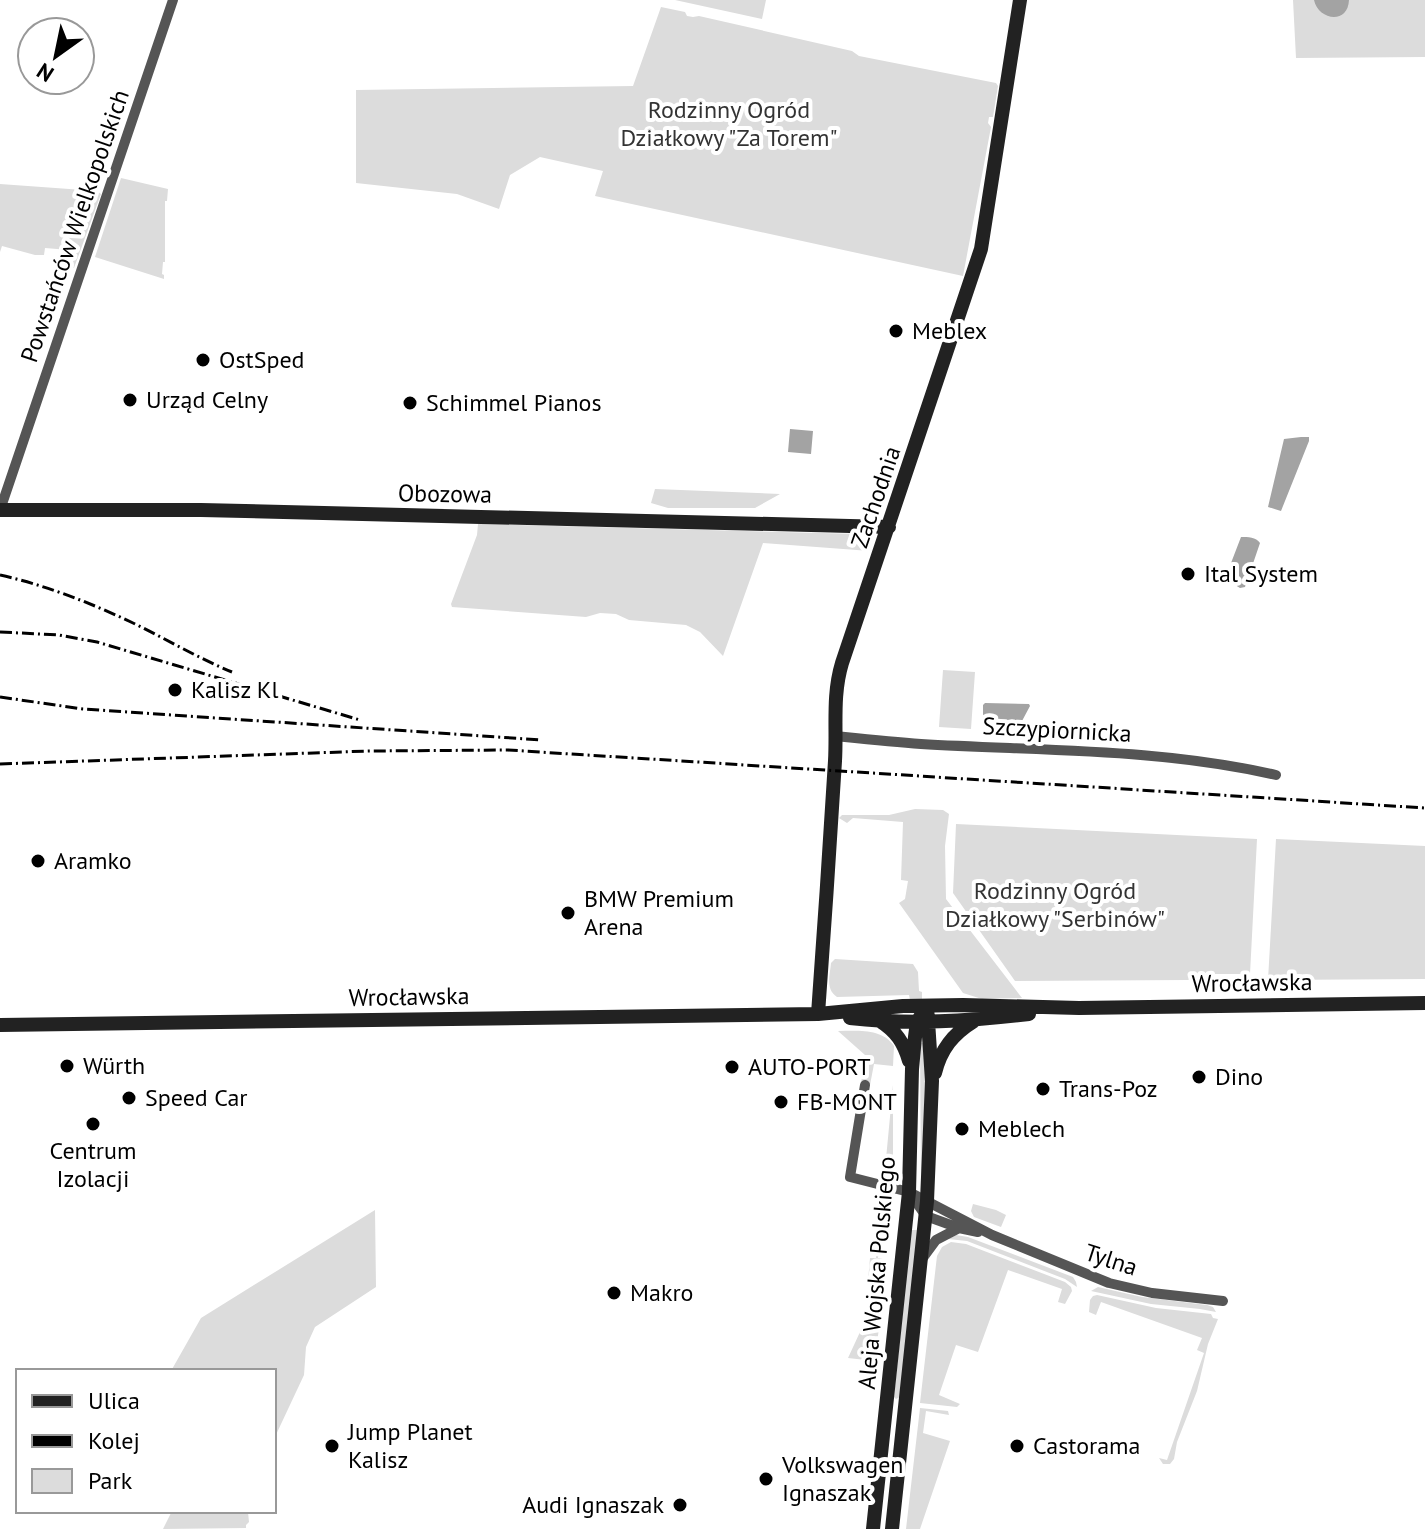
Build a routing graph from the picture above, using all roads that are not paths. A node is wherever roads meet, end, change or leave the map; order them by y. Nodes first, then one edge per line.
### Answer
1 (173, 0) edge
2 (1020, 0) edge
3 (0, 510) edge
4 (889, 527) junction
5 (835, 736) junction
6 (1276, 775) dead end
7 (1425, 1003) edge
8 (927, 1006) junction
9 (1079, 1008) junction
10 (818, 1014) junction
11 (974, 1020) junction
12 (880, 1021) junction
13 (923, 1022) junction
14 (0, 1025) edge
15 (912, 1069) junction
16 (932, 1081) junction
17 (865, 1085) dead end
18 (909, 1192) junction
19 (926, 1209) junction
20 (959, 1228) junction
21 (992, 1235) junction
22 (921, 1261) junction
23 (1223, 1301) dead end
24 (873, 1529) edge
25 (892, 1529) edge

1 - 3 street, Powstańców Wielkopolskich
2 - 4 street, Zachodnia
3 - 4 street, Obozowa
4 - 5 street, Zachodnia
5 - 6 street, Szczypiornicka
5 - 10 street, Zachodnia
7 - 9 street, Wrocławska
8 - 9 street, Wrocławska
8 - 10 street, Wrocławska
8 - 13 street
9 - 11 street, Wrocławska
10 - 12 street, Wrocławska
10 - 14 street, Wrocławska
11 - 13 street, Wrocławska
11 - 16 street
12 - 13 street, Wrocławska
12 - 15 street
13 - 15 street, Aleja Wojska Polskiego
13 - 16 street, Aleja Wojska Polskiego
15 - 18 street, Aleja Wojska Polskiego
16 - 19 street, Aleja Wojska Polskiego
17 - 18 street, Tylna
18 - 19 street, Tylna
18 - 24 street, Aleja Wojska Polskiego
19 - 20 street, Tylna
19 - 21 street, Tylna
19 - 22 street, Aleja Wojska Polskiego
20 - 21 street, Tylna
20 - 22 street
21 - 23 street, Tylna
22 - 25 street, Aleja Wojska Polskiego

